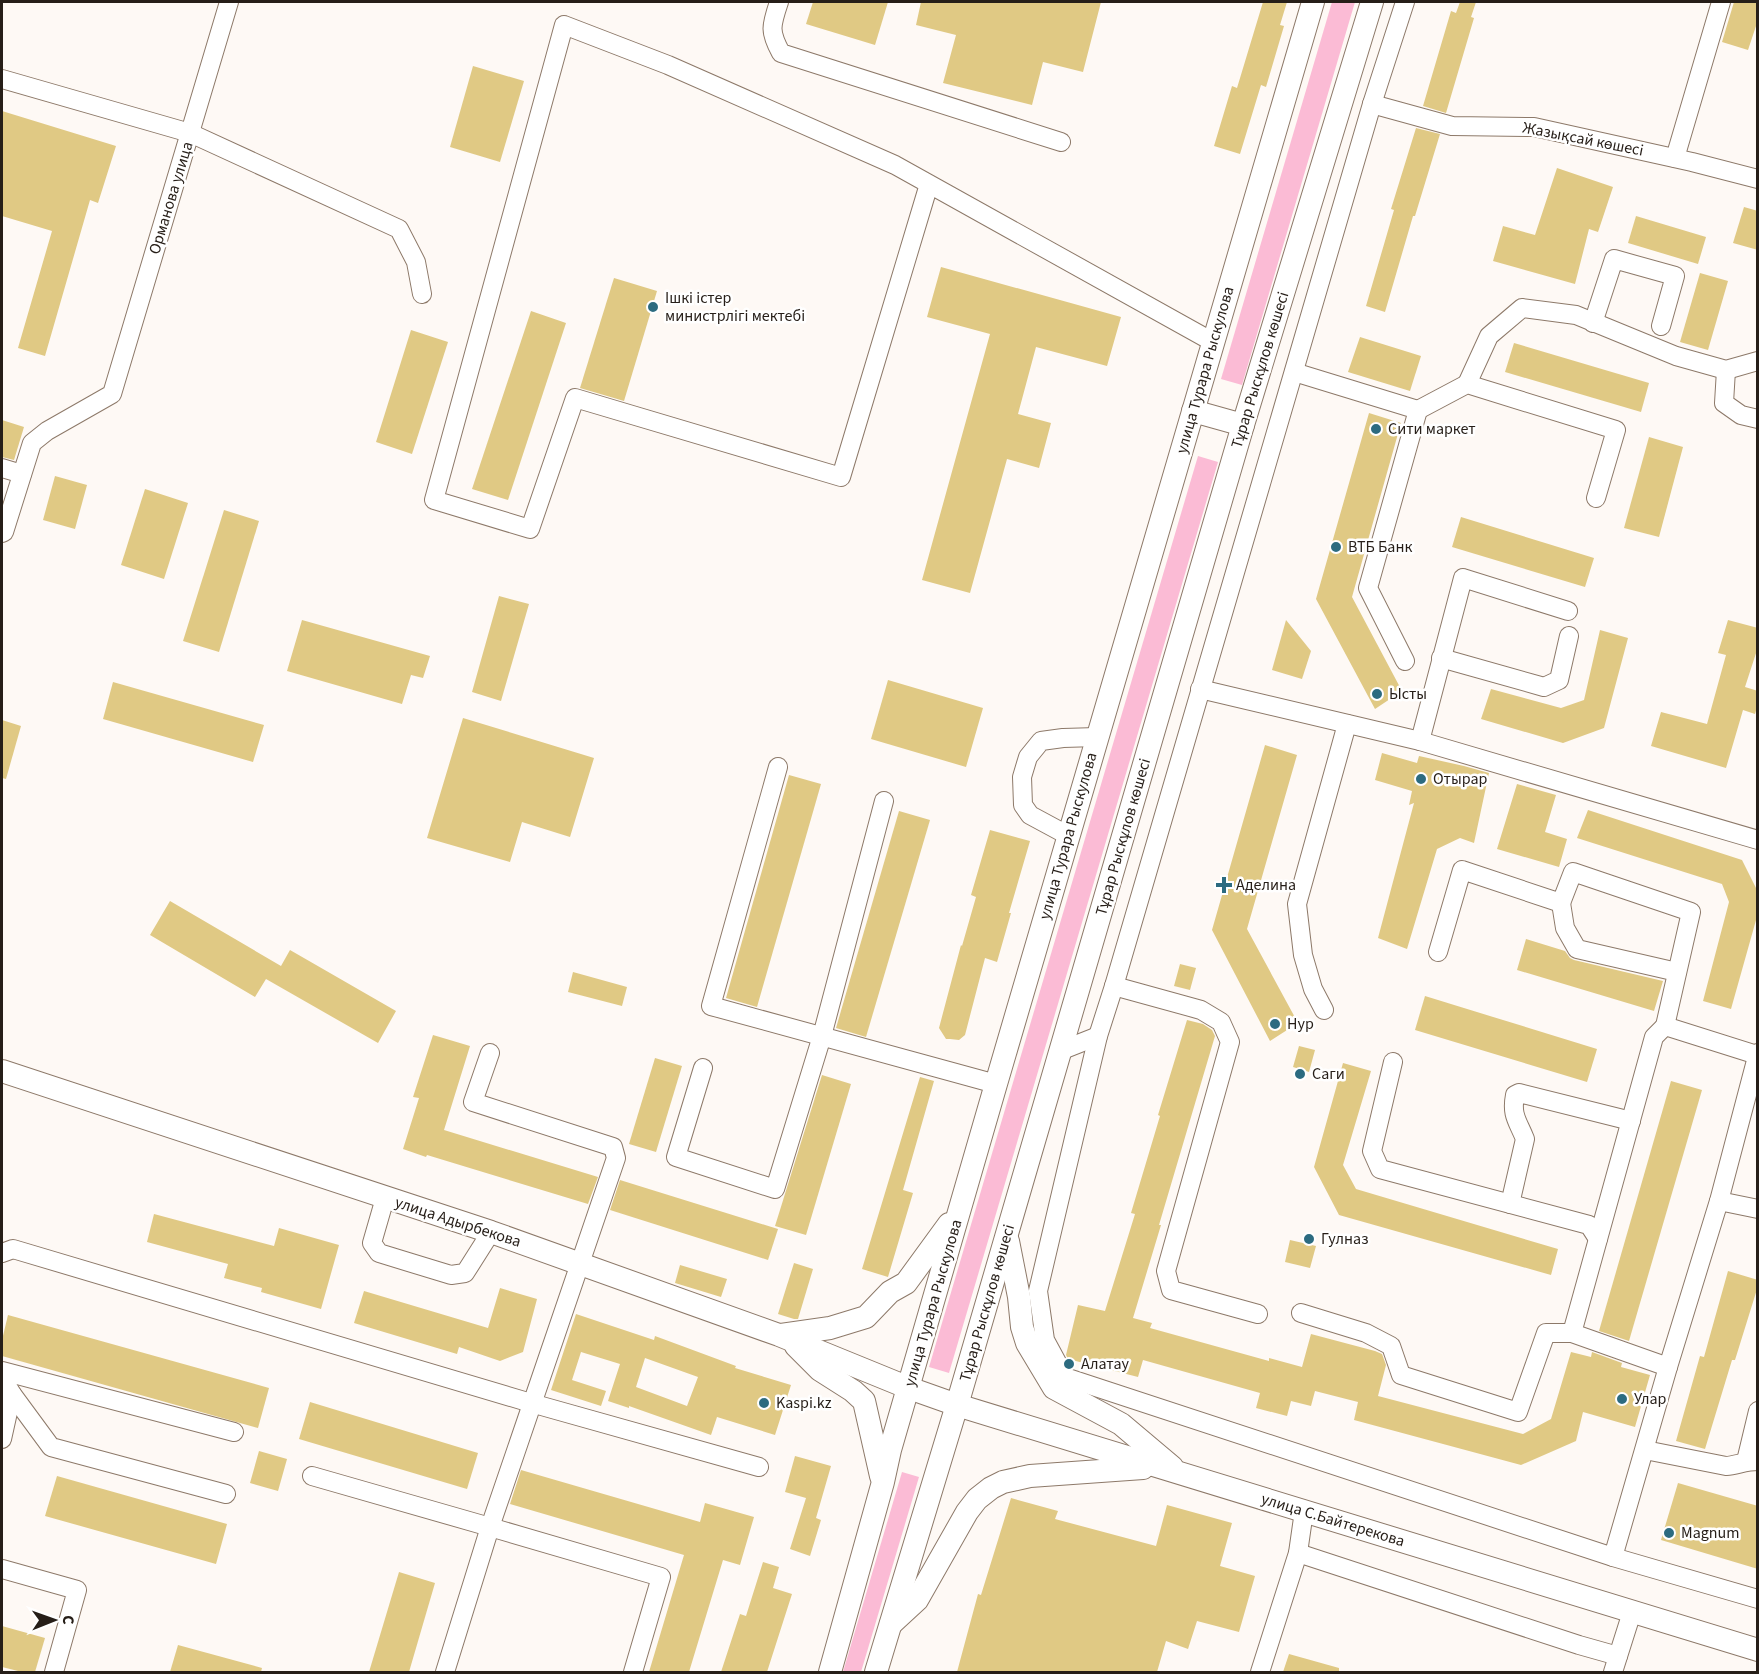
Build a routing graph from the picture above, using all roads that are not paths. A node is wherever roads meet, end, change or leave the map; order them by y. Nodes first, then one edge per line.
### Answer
1 (229, 2) edge
2 (779, 2) edge
3 (1313, 2) edge
4 (1372, 2) edge
5 (1404, 2) edge
6 (1721, 2) edge
7 (2, 79) edge
8 (1372, 104) junction
9 (190, 133) junction
10 (1061, 142) dead end
11 (1675, 158) junction
12 (1758, 179) edge
13 (929, 184) junction
14 (422, 294) dead end
15 (1593, 323) junction
16 (1662, 326) dead end
17 (1213, 342) junction
18 (1758, 361) edge
19 (1726, 370) junction
20 (1294, 372) junction
21 (1467, 384) junction
22 (1418, 410) junction
23 (1193, 411) junction
24 (1758, 419) edge
25 (1243, 425) junction
26 (2, 468) edge
27 (22, 474) junction
28 (1596, 498) dead end
29 (2, 532) edge
30 (1569, 611) dead end
31 (1569, 636) dead end
32 (1441, 658) junction
33 (1405, 661) dead end
34 (1200, 689) junction
35 (1347, 724) junction
36 (1097, 737) junction
37 (1420, 741) junction
38 (778, 767) dead end
39 (884, 801) dead end
40 (1069, 836) junction
41 (1758, 840) edge
42 (1561, 903) junction
43 (1438, 952) dead end
44 (1677, 972) junction
45 (1114, 986) junction
46 (1324, 1011) dead end
47 (1665, 1026) junction
48 (822, 1036) junction
49 (1098, 1036) junction
50 (1060, 1051) junction
51 (489, 1053) dead end
52 (1757, 1054) edge
53 (1393, 1062) dead end
54 (703, 1068) dead end
55 (2, 1071) edge
56 (996, 1084) junction
57 (1631, 1121) junction
58 (385, 1198) junction
59 (1719, 1201) junction
60 (1510, 1204) junction
61 (961, 1208) junction
62 (1758, 1209) edge
63 (491, 1232) junction
64 (1006, 1236) junction
65 (1598, 1239) junction
66 (2, 1253) edge
67 (580, 1263) junction
68 (1300, 1313) dead end
69 (1258, 1314) dead end
70 (1572, 1333) junction
71 (784, 1337) junction
72 (1668, 1367) junction
73 (2, 1371) edge
74 (2, 1377) edge
75 (909, 1388) junction
76 (12, 1394) junction
77 (531, 1403) junction
78 (957, 1405) junction
79 (1758, 1411) edge
80 (234, 1432) dead end
81 (2, 1439) edge
82 (1645, 1450) junction
83 (1752, 1461) edge
84 (1155, 1466) junction
85 (759, 1467) dead end
86 (1180, 1474) junction
87 (312, 1476) dead end
88 (883, 1482) junction
89 (226, 1494) dead end
90 (1304, 1511) junction
91 (490, 1527) junction
92 (1298, 1553) junction
93 (1613, 1557) junction
94 (2, 1569) edge
95 (1758, 1599) edge
96 (1632, 1612) junction
97 (891, 1624) junction
98 (1758, 1650) edge
99 (1616, 1664) edge
100 (54, 1672) edge
101 (445, 1672) edge
102 (633, 1672) edge
103 (830, 1672) edge
104 (876, 1672) edge
105 (1260, 1672) edge

1 - 9 street, Орманова улица
2 - 10 street
3 - 17 main road, улица Турара Рыскулова
4 - 25 main road, Тұрар Рыскұлов көшесі
5 - 8 street
6 - 11 street
7 - 9 street
8 - 11 street, Жазықсай көшесі
8 - 20 street
9 - 14 street
9 - 27 street, Орманова улица
11 - 12 street, Жазықсай көшесі
13 - 13 street
13 - 17 street
15 - 16 street
15 - 19 street
15 - 21 street
17 - 23 main road, улица Турара Рыскулова
18 - 19 street
19 - 24 street
20 - 22 street
20 - 34 street
21 - 22 street
21 - 28 street
22 - 33 street
23 - 25 main road
23 - 36 main road, улица Турара Рыскулова
25 - 50 main road, Тұрар Рыскұлов көшесі
26 - 27 street
27 - 29 street
30 - 32 street
31 - 32 street
32 - 37 street
34 - 35 street
34 - 45 street
35 - 37 street
35 - 46 street
36 - 40 main road, улица Турара Рыскулова
36 - 40 street
37 - 41 street
38 - 48 street
39 - 48 street
40 - 56 main road, улица Турара Рыскулова
42 - 43 street
42 - 44 street
42 - 44 street
44 - 47 street
45 - 49 street
45 - 69 street
47 - 52 street
47 - 57 street
48 - 54 street
48 - 56 street
49 - 50 street
49 - 93 street
50 - 64 main road, Тұрар Рыскұлов көшесі
51 - 67 street
52 - 59 street
53 - 60 street
55 - 58 main road, улица Адырбекова
56 - 61 main road, улица Турара Рыскулова
57 - 60 street
57 - 65 street
58 - 63 main road, улица Адырбекова
58 - 63 street
59 - 62 street
59 - 72 street
60 - 65 street
61 - 71 main road
61 - 75 main road, улица Турара Рыскулова
63 - 67 main road, улица Адырбекова
64 - 78 main road, Тұрар Рыскұлов көшесі
64 - 86 main road
65 - 70 street
66 - 77 street
67 - 71 main road, улица Адырбекова
67 - 77 street
68 - 70 street
70 - 72 street
71 - 75 main road, улица Адырбекова
71 - 88 main road
72 - 82 street
73 - 80 street
74 - 76 street
75 - 78 main road, улица С.Байтерекова
75 - 88 main road, улица Турара Рыскулова
76 - 81 street
76 - 89 street
77 - 85 street
77 - 91 street
78 - 84 main road, улица С.Байтерекова
78 - 97 main road, Тұрар Рыскұлов көшесі
79 - 83 street
82 - 83 street
82 - 93 street
84 - 86 main road, улица С.Байтерекова
84 - 97 main road
86 - 90 main road, улица С.Байтерекова
87 - 91 street
88 - 103 main road, улица Турара Рыскулова
90 - 92 street
90 - 96 main road, улица С.Байтерекова
91 - 101 street
91 - 102 street
92 - 99 street
92 - 105 street
93 - 95 street
94 - 100 street
96 - 98 main road, улица С.Байтерекова
96 - 99 street
97 - 104 main road, Тұрар Рыскұлов көшесі

